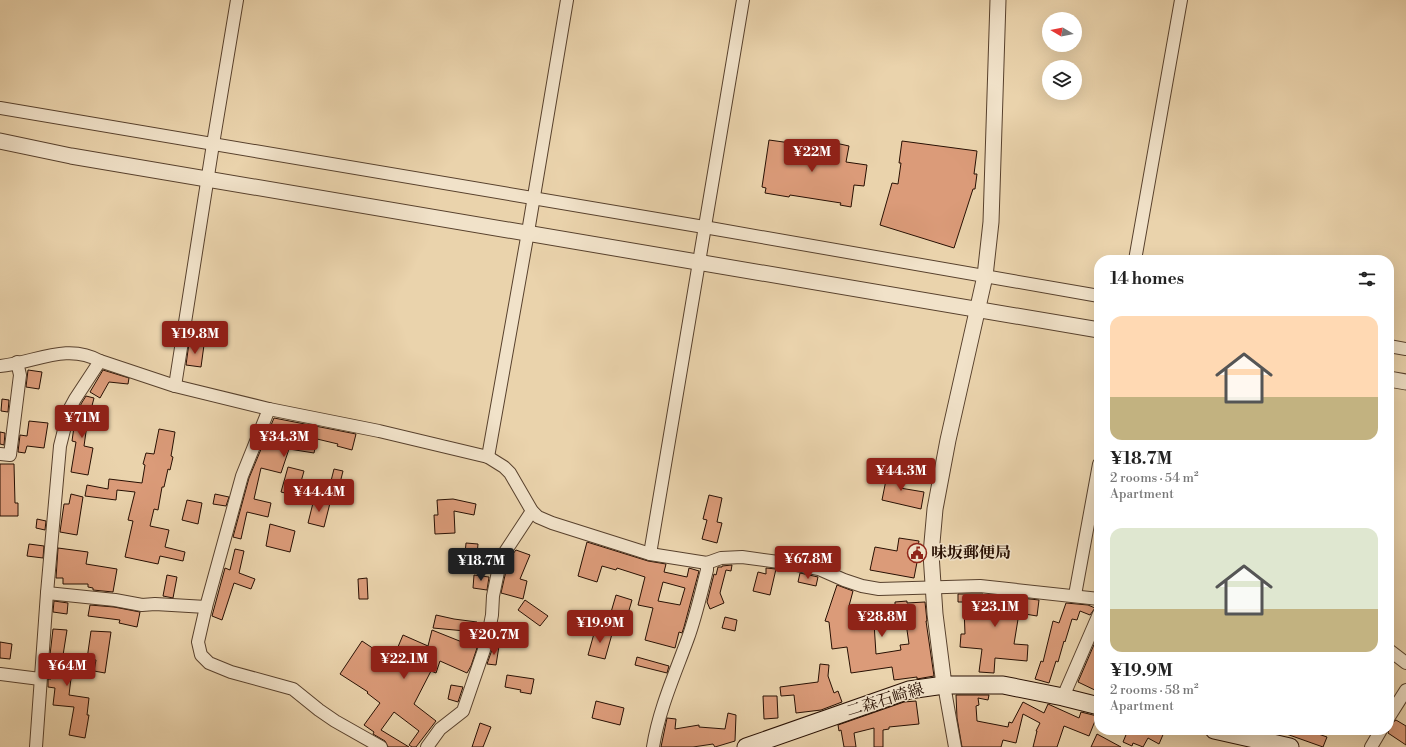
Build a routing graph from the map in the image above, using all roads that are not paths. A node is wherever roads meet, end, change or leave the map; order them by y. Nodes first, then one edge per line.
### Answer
1 (237, 0) edge
2 (567, 0) edge
3 (743, 0) edge
4 (998, 0) edge
5 (1181, 0) edge
6 (0, 108) edge
7 (0, 141) edge
8 (213, 144) junction
9 (208, 178) junction
10 (534, 199) junction
11 (704, 227) junction
12 (528, 232) junction
13 (1136, 255) edge
14 (698, 261) junction
15 (985, 276) junction
16 (1094, 295) edge
17 (979, 309) junction
18 (1094, 329) edge
19 (1394, 347) edge
20 (1406, 349) edge
21 (100, 361) junction
22 (18, 362) junction
23 (0, 366) edge
24 (1394, 380) edge
25 (1406, 382) edge
26 (176, 386) junction
27 (269, 409) junction
28 (0, 454) edge
29 (488, 457) junction
30 (1094, 491) edge
31 (532, 512) junction
32 (650, 554) junction
33 (707, 563) junction
34 (933, 587) junction
35 (47, 593) junction
36 (1075, 595) junction
37 (1094, 598) edge
38 (206, 607) junction
39 (1094, 626) edge
40 (1394, 654) edge
41 (1406, 663) edge
42 (0, 674) edge
43 (40, 678) junction
44 (944, 685) junction
45 (1406, 690) edge
46 (1063, 697) junction
47 (1094, 705) edge
48 (1394, 709) edge
49 (1238, 735) edge
50 (1378, 735) edge
51 (36, 747) edge
52 (381, 747) edge
53 (427, 747) edge
54 (653, 747) edge
55 (746, 747) edge
56 (955, 747) edge
57 (1290, 747) edge
58 (1370, 747) edge

1 - 8 street
2 - 10 street
3 - 11 street
4 - 15 street
5 - 13 street
6 - 8 street
7 - 9 street
8 - 9 street
8 - 10 street
9 - 12 street
9 - 26 street
10 - 11 street
10 - 12 street
11 - 14 street
11 - 15 street
12 - 14 street
12 - 29 street
14 - 17 street
14 - 32 street
15 - 16 street
15 - 17 street
17 - 18 street
17 - 34 street
19 - 20 street
21 - 22 street
21 - 26 street
21 - 35 street
22 - 23 street
22 - 28 street
24 - 25 street
26 - 27 street
27 - 29 street
27 - 38 street
29 - 31 street
30 - 36 street
31 - 32 street
31 - 53 street
32 - 33 street
33 - 34 street
33 - 54 street
34 - 36 street
34 - 44 street
35 - 38 street
35 - 43 street
36 - 37 street
38 - 52 street
39 - 46 street
40 - 41 street
42 - 43 street
43 - 51 street
44 - 46 main road, 二森石崎線
44 - 55 main road, 二森石崎線
44 - 56 street
45 - 48 street
46 - 47 main road, 二森石崎線
49 - 57 main road
50 - 58 street

